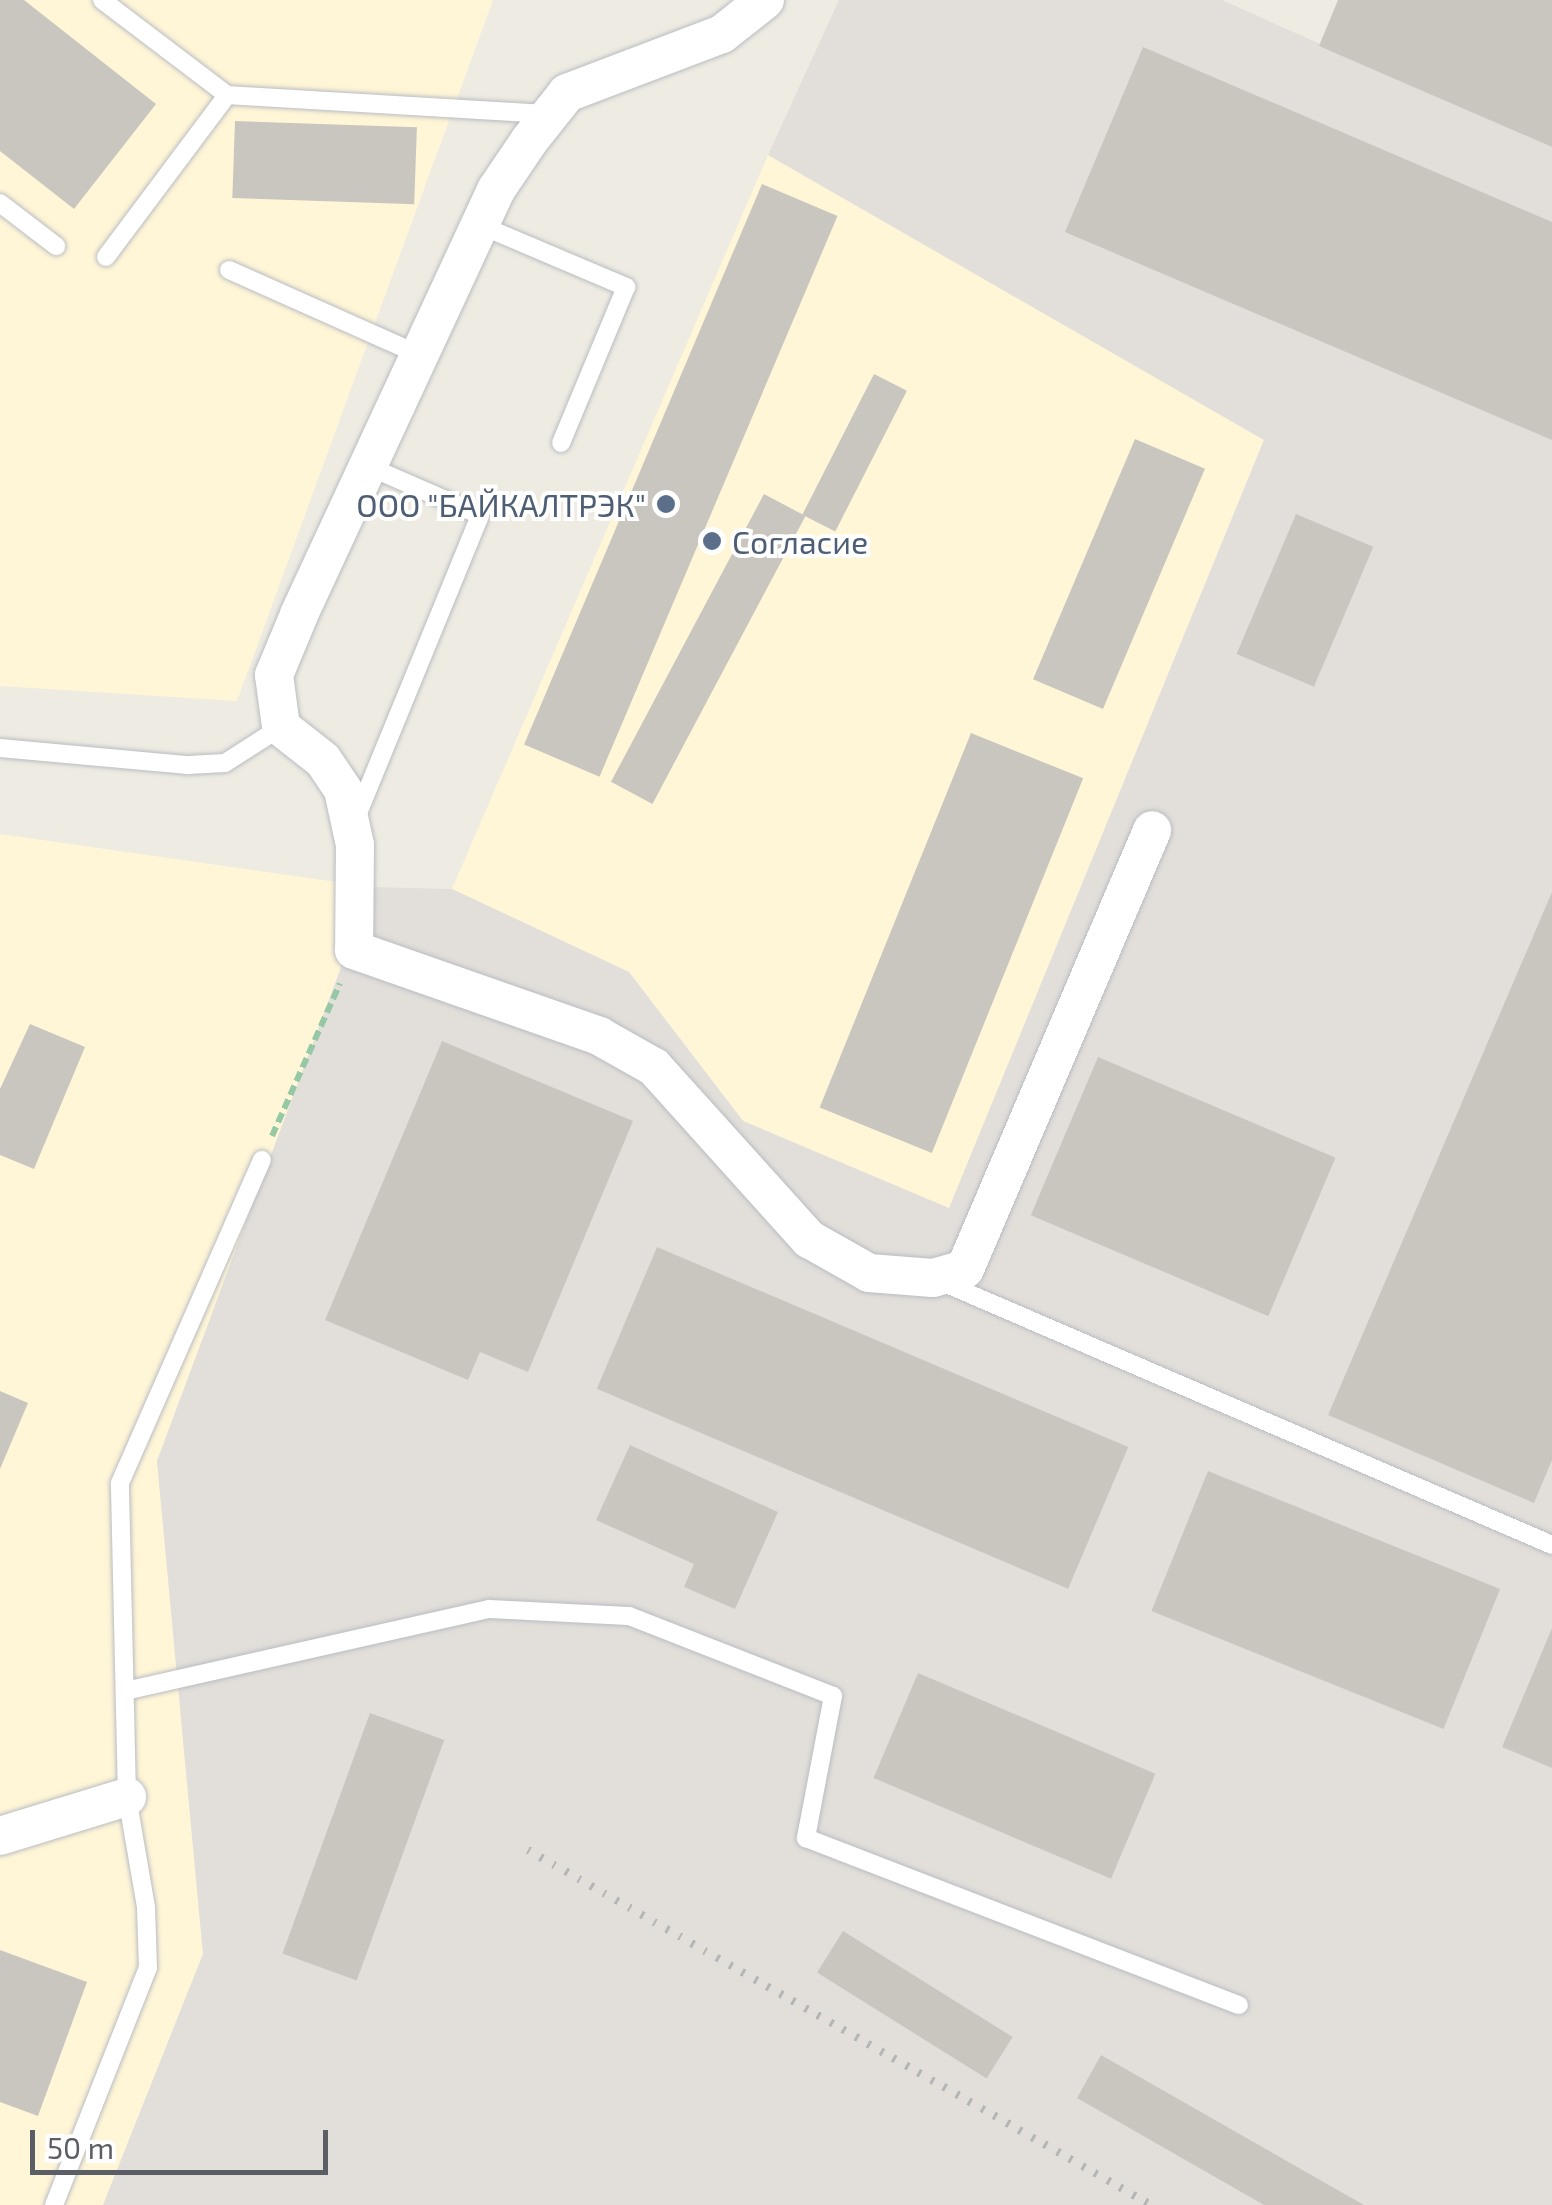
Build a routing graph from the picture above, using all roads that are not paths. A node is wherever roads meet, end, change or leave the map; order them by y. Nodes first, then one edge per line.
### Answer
1 (102, 0) edge
2 (765, 0) edge
3 (227, 95) junction
4 (551, 114) junction
5 (0, 204) edge
6 (480, 225) junction
7 (56, 246) dead end
8 (106, 257) dead end
9 (229, 270) dead end
10 (420, 355) junction
11 (560, 442) dead end
12 (368, 466) junction
13 (281, 726) junction
14 (0, 748) edge
15 (352, 829) junction
16 (1152, 830) dead end
17 (262, 1160) road end
18 (934, 1278) junction
19 (1552, 1546) edge
20 (125, 1691) junction
21 (127, 1797) junction
22 (0, 1836) edge
23 (1239, 2005) dead end
24 (54, 2205) edge

1 - 3 lane
2 - 4 street
3 - 4 lane
3 - 8 lane
4 - 6 street
5 - 7 lane
6 - 10 street
6 - 11 lane
9 - 10 lane
10 - 12 street
12 - 13 street
12 - 15 lane
13 - 14 lane
13 - 15 street
15 - 18 street
16 - 18 street
17 - 20 lane
18 - 19 lane
20 - 21 lane
20 - 23 lane
21 - 22 street
21 - 24 lane

